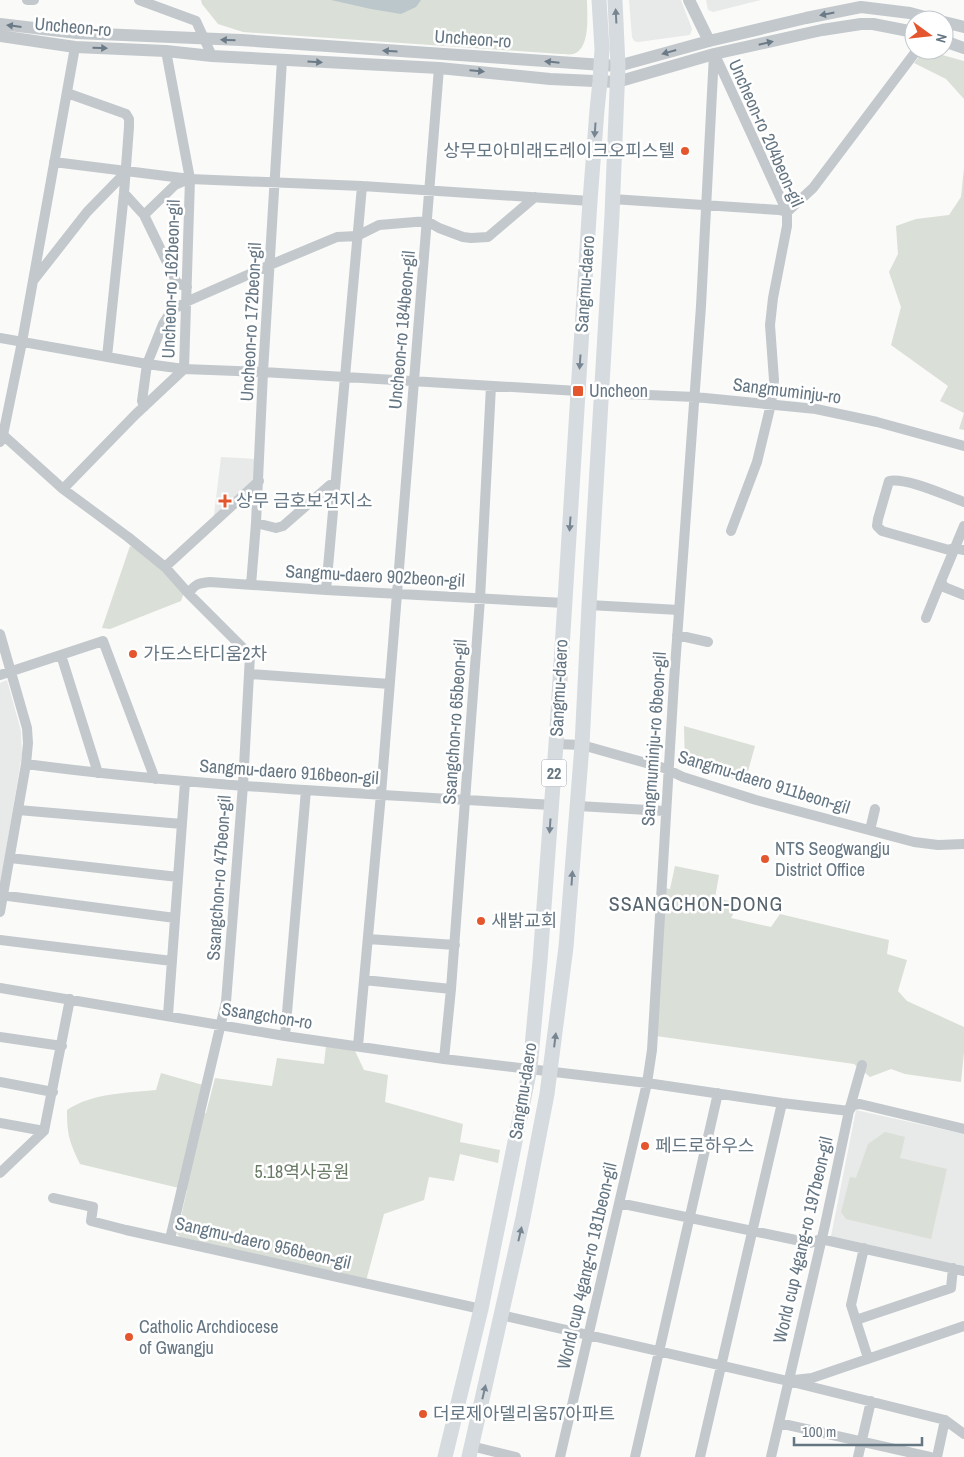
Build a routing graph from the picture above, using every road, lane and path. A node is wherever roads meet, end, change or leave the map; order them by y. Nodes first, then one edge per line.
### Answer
1 (27, 0) edge
2 (34, 0) edge
3 (139, 0) edge
4 (599, 0) edge
5 (615, 0) edge
6 (689, 0) edge
7 (862, 3) edge
8 (875, 4) edge
9 (904, 11) edge
10 (0, 24) edge
11 (867, 24) junction
12 (904, 30) edge
13 (0, 36) edge
14 (205, 39) junction
15 (708, 41) junction
16 (75, 47) junction
17 (166, 51) junction
18 (714, 54) junction
19 (212, 56) junction
20 (282, 60) junction
21 (909, 60) edge
22 (601, 66) junction
23 (618, 66) junction
24 (439, 68) junction
25 (600, 81) junction
26 (617, 82) junction
27 (66, 93) junction
28 (54, 162) junction
29 (126, 172) junction
30 (190, 179) junction
31 (276, 181) junction
32 (362, 186) junction
33 (430, 190) junction
34 (124, 193) junction
35 (535, 197) junction
36 (612, 199) junction
37 (590, 201) junction
38 (707, 206) junction
39 (787, 212) junction
40 (144, 215) junction
41 (427, 221) junction
42 (357, 236) junction
43 (270, 265) junction
44 (32, 283) junction
45 (187, 288) junction
46 (186, 302) junction
47 (0, 338) edge
48 (22, 342) junction
49 (107, 357) junction
50 (148, 364) junction
51 (184, 369) junction
52 (263, 372) junction
53 (346, 377) junction
54 (414, 381) junction
55 (491, 386) junction
56 (578, 391) junction
57 (601, 393) junction
58 (695, 398) junction
59 (771, 404) junction
60 (144, 407) junction
61 (1, 437) edge
62 (964, 446) edge
63 (259, 481) junction
64 (335, 485) junction
65 (63, 490) junction
66 (964, 502) edge
67 (256, 524) junction
68 (964, 526) edge
69 (731, 531) dead end
70 (959, 549) edge
71 (165, 567) junction
72 (940, 581) junction
73 (251, 585) junction
74 (326, 590) junction
75 (189, 594) junction
76 (397, 594) junction
77 (964, 595) edge
78 (480, 599) junction
79 (564, 603) junction
80 (589, 605) junction
81 (679, 610) junction
82 (926, 618) dead end
83 (0, 634) edge
84 (677, 634) junction
85 (708, 642) dead end
86 (61, 655) junction
87 (11, 671) junction
88 (249, 674) junction
89 (0, 675) edge
90 (390, 684) junction
91 (556, 744) junction
92 (582, 745) junction
93 (26, 764) junction
94 (669, 771) junction
95 (98, 773) junction
96 (155, 779) junction
97 (185, 782) junction
98 (243, 785) junction
99 (306, 790) junction
100 (382, 794) junction
101 (465, 800) junction
102 (552, 805) junction
103 (578, 806) junction
104 (874, 809) dead end
105 (18, 810) junction
106 (666, 810) junction
107 (182, 824) junction
108 (870, 830) junction
109 (964, 844) edge
110 (10, 858) junction
111 (178, 877) junction
112 (1, 895) edge
113 (0, 912) edge
114 (175, 918) junction
115 (368, 939) junction
116 (0, 940) edge
117 (455, 945) junction
118 (172, 961) junction
119 (364, 980) junction
120 (0, 988) edge
121 (451, 989) junction
122 (70, 999) junction
123 (168, 1015) junction
124 (221, 1024) junction
125 (285, 1036) junction
126 (0, 1037) edge
127 (62, 1046) junction
128 (358, 1046) junction
129 (444, 1059) junction
130 (862, 1065) dead end
131 (530, 1068) junction
132 (551, 1071) junction
133 (0, 1082) edge
134 (647, 1083) junction
135 (52, 1092) junction
136 (718, 1093) junction
137 (782, 1103) junction
138 (849, 1111) junction
139 (0, 1123) edge
140 (964, 1129) edge
141 (44, 1131) junction
142 (2, 1170) edge
143 (53, 1198) dead end
144 (619, 1203) junction
145 (690, 1218) junction
146 (753, 1232) junction
147 (170, 1239) junction
148 (821, 1239) junction
149 (864, 1248) junction
150 (953, 1268) junction
151 (964, 1271) edge
152 (481, 1309) junction
153 (501, 1315) junction
154 (856, 1320) junction
155 (964, 1326) edge
156 (588, 1334) junction
157 (659, 1351) junction
158 (868, 1358) junction
159 (722, 1366) junction
160 (788, 1381) junction
161 (871, 1401) junction
162 (945, 1420) junction
163 (779, 1423) junction
164 (963, 1433) edge
165 (861, 1442) junction
166 (470, 1452) edge
167 (445, 1457) edge
168 (516, 1457) edge
169 (560, 1457) edge
170 (635, 1457) edge
171 (700, 1457) edge
172 (771, 1457) edge
173 (858, 1457) edge
174 (930, 1457) edge
175 (937, 1457) edge

1 - 2 street
3 - 14 street
4 - 22 main road, Sangmu-daero / 22
23 -> 5 main road, Sangmu-daero / 22
6 - 15 street
7 - 8 street, Uncheon-ro
7 - 11 street
7 -> 15 street, Uncheon-ro
8 - 9 street, Uncheon-ro
8 - 11 street
14 -> 10 street, Uncheon-ro
11 - 12 street, Uncheon-ro
18 -> 11 street, Uncheon-ro
13 - 16 street, Uncheon-ro
14 - 19 street
22 -> 14 street, Uncheon-ro
15 -> 23 street, Uncheon-ro
16 -> 17 street, Uncheon-ro
16 - 27 street
17 - 19 street, Uncheon-ro
17 - 30 street, Uncheon-ro 162beon-gil
18 - 26 street, Uncheon-ro
18 - 38 street, Sangmuminju-ro 6beon-gil
18 - 39 street, Uncheon-ro 204beon-gil
19 - 20 street, Uncheon-ro
20 -> 24 street, Uncheon-ro
20 - 31 street, Uncheon-ro 172beon-gil
21 - 39 street
22 - 23 street, Uncheon-ro
22 - 25 main road, Sangmu-daero / 22
23 - 26 main road, Sangmu-daero / 22
24 -> 25 street, Uncheon-ro
24 - 33 street, Uncheon-ro 184beon-gil
25 - 26 street, Uncheon-ro
25 -> 37 main road, Sangmu-daero / 22
26 - 36 main road, Sangmu-daero / 22
27 - 28 street
27 - 29 street
28 - 29 street
28 - 44 street
29 - 30 street
29 - 34 street
29 - 44 street
30 - 31 street
30 - 40 street
30 - 45 street, Uncheon-ro 162beon-gil
31 - 32 street
31 - 43 street, Uncheon-ro 172beon-gil
32 - 33 street
32 - 42 street
33 - 35 street
33 - 41 street, Uncheon-ro 184beon-gil
34 - 40 street
34 - 49 street
35 - 37 street
35 - 41 street
36 - 38 street
36 - 57 main road, Sangmu-daero / 22
37 -> 56 main road, Sangmu-daero / 22
38 - 39 street
38 - 58 street, Sangmuminju-ro 6beon-gil
39 - 59 street, Uncheon-ro 204beon-gil
40 - 45 street
41 - 42 street
41 - 54 street, Uncheon-ro 184beon-gil
42 - 43 street
42 - 53 street
43 - 46 street
43 - 52 street, Uncheon-ro 172beon-gil
44 - 48 street
45 - 46 street, Uncheon-ro 162beon-gil
46 - 50 street
46 - 51 street, Uncheon-ro 162beon-gil
47 - 48 street
48 - 49 street
48 - 61 street
49 - 50 street
50 - 51 street
50 - 60 street
51 - 52 street
51 - 60 street, Uncheon-ro 162beon-gil
52 - 53 street
52 - 63 street, Uncheon-ro 172beon-gil
53 - 54 street
53 - 64 street
54 - 55 street
54 - 76 street, Uncheon-ro 184beon-gil
55 - 56 street
55 - 78 street, Ssangchon-ro 65beon-gil
56 -> 79 main road, Sangmu-daero / 22
57 - 58 street, Sangmuminju-ro
57 - 80 main road, Sangmu-daero / 22
58 - 59 street, Sangmuminju-ro
58 - 81 street, Sangmuminju-ro 6beon-gil
59 - 62 street, Sangmuminju-ro
59 - 69 street, Uncheon-ro 204beon-gil
60 - 65 street, Uncheon-ro 162beon-gil
61 - 65 street, Ssangchon-ro 47beon-gil
63 - 67 street, Uncheon-ro 172beon-gil
63 - 71 street
64 - 67 street
64 - 74 street
65 - 71 street, Ssangchon-ro 47beon-gil
66 - 70 street
67 - 73 street, Uncheon-ro 172beon-gil
68 - 70 street
70 - 72 street
71 - 75 street, Ssangchon-ro 47beon-gil
72 - 77 street
72 - 82 street
73 - 74 street, Sangmu-daero 902beon-gil
73 - 75 street, Sangmu-daero 902beon-gil
74 - 76 street, Sangmu-daero 902beon-gil
75 - 88 street, Ssangchon-ro 47beon-gil
76 - 78 street, Sangmu-daero 902beon-gil
76 - 90 street, Uncheon-ro 184beon-gil
78 - 79 street, Sangmu-daero 902beon-gil
78 - 101 street, Ssangchon-ro 65beon-gil
79 - 91 main road, Sangmu-daero / 22
80 - 81 street
80 - 92 main road, Sangmu-daero / 22
81 - 84 street, Sangmuminju-ro 6beon-gil
83 - 87 street
84 - 85 street
84 - 94 street, Sangmuminju-ro 6beon-gil
86 - 87 street
86 - 95 street
86 - 96 street
87 - 89 street
87 - 93 street
88 - 90 street
88 - 98 street, Ssangchon-ro 47beon-gil
90 - 100 street, Uncheon-ro 184beon-gil
91 - 92 street, Sangmu-daero 911beon-gil
91 - 102 main road, Sangmu-daero / 22
92 - 94 street, Sangmu-daero 911beon-gil
92 - 103 main road, Sangmu-daero / 22
93 - 95 street, Sangmu-daero 916beon-gil
93 - 105 street
94 - 106 street, Sangmuminju-ro 6beon-gil
94 - 108 street, Sangmu-daero 911beon-gil
95 - 96 street, Sangmu-daero 916beon-gil
96 - 97 street, Sangmu-daero 916beon-gil
97 - 98 street, Sangmu-daero 916beon-gil
97 - 107 street
98 - 99 street, Sangmu-daero 916beon-gil
98 - 124 street, Ssangchon-ro 47beon-gil
99 - 100 street, Sangmu-daero 916beon-gil
99 - 125 street
100 - 101 street, Sangmu-daero 916beon-gil
100 - 115 street, Uncheon-ro 184beon-gil
101 - 102 street, Sangmu-daero 916beon-gil
101 - 117 street, Ssangchon-ro 65beon-gil
102 -> 131 main road, Sangmu-daero / 22
103 - 106 street
132 -> 103 main road, Sangmu-daero / 22
104 - 108 street
105 - 107 street
105 - 110 street
106 - 134 street, Sangmuminju-ro 6beon-gil
107 - 111 street
108 - 109 street, Sangmu-daero 911beon-gil
110 - 111 street
110 - 112 street
111 - 114 street
112 - 113 street
112 - 114 street
114 - 118 street
115 - 117 street
115 - 119 street, Uncheon-ro 184beon-gil
116 - 118 street
117 - 121 street, Ssangchon-ro 65beon-gil
118 - 123 street
119 - 121 street
119 - 128 street, Uncheon-ro 184beon-gil
120 - 122 street, Ssangchon-ro
121 - 129 street, Ssangchon-ro 65beon-gil
122 - 123 street, Ssangchon-ro
122 - 127 street
123 - 124 street, Ssangchon-ro
124 - 125 street, Ssangchon-ro
124 - 147 street, Ssangchon-ro 47beon-gil
125 - 128 street, Ssangchon-ro
126 - 127 street
127 - 135 street
128 - 129 street, Ssangchon-ro
129 - 131 street, Ssangchon-ro
130 - 138 street, World cup 4gang-ro 197beon-gil
131 - 132 street, Ssangchon-ro
131 - 152 main road, Sangmu-daero / 22
132 - 134 street, Ssangchon-ro
153 -> 132 main road, Sangmu-daero / 22
133 - 135 street
134 - 136 street, Ssangchon-ro
134 - 144 street, World cup 4gang-ro 181beon-gil
135 - 141 street
136 - 137 street, Ssangchon-ro
136 - 145 street
137 - 138 street, Ssangchon-ro
137 - 146 street
138 - 140 street, Ssangchon-ro
138 - 148 street, World cup 4gang-ro 197beon-gil
139 - 141 street
141 - 142 street
143 - 147 street, Sangmu-daero 956beon-gil
144 - 145 street
144 - 156 street, World cup 4gang-ro 181beon-gil
145 - 146 street
145 - 157 street
146 - 148 street
146 - 159 street
147 - 152 street, Sangmu-daero 956beon-gil
148 - 149 street
148 - 160 street, World cup 4gang-ro 197beon-gil
149 - 150 street
149 - 154 street
150 - 151 street
150 - 154 street
152 - 167 main road, Sangmu-daero / 22
153 - 156 street
166 -> 153 main road, Sangmu-daero / 22
154 - 158 street
155 - 158 street
156 - 157 street
156 - 169 street, World cup 4gang-ro 181beon-gil
157 - 159 street
157 - 170 street
158 - 160 street
159 - 160 street
159 - 171 street
160 - 161 street
160 - 163 street, World cup 4gang-ro 197beon-gil
161 - 162 street
161 - 165 street
162 - 164 street
162 - 175 street
163 - 165 street
163 - 172 street, World cup 4gang-ro 197beon-gil
165 - 173 street
165 - 174 street
166 - 168 street

